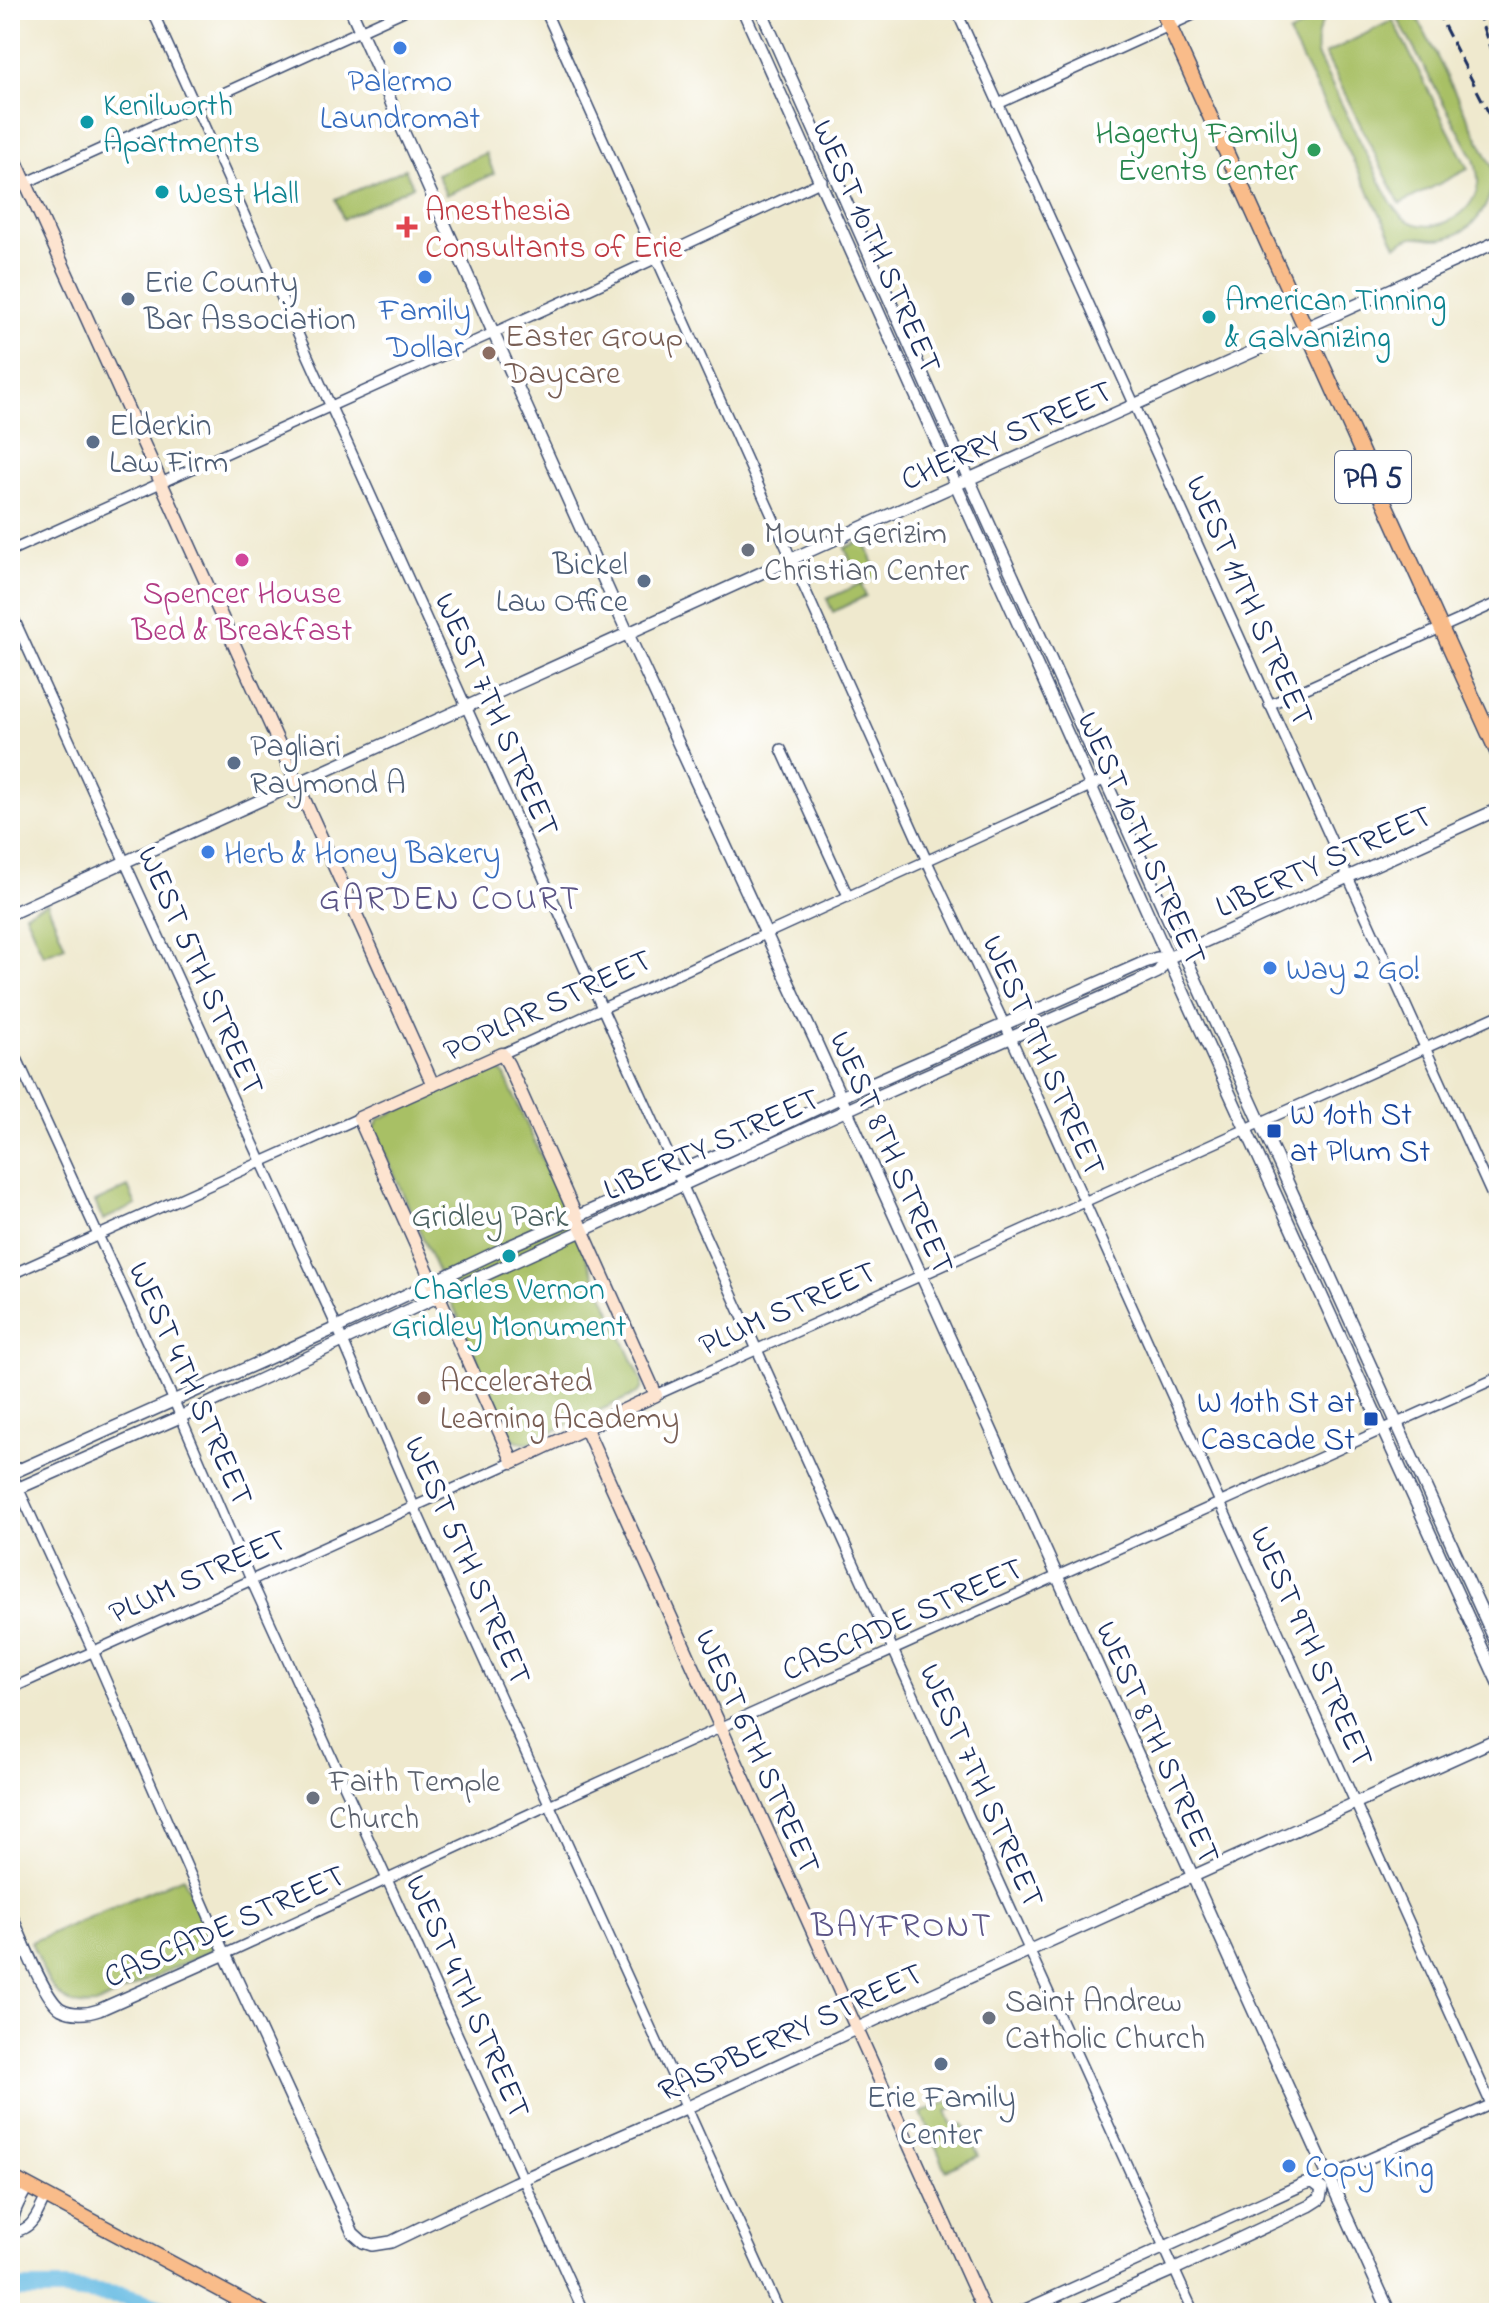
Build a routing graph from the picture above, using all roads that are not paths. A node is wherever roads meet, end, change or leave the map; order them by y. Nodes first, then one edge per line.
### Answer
1 (152, 10) edge
2 (351, 10) edge
3 (406, 10) edge
4 (545, 10) edge
5 (743, 10) edge
6 (761, 10) edge
7 (956, 10) edge
8 (1162, 10) edge
9 (1204, 10) edge
10 (768, 25) junction
11 (1169, 26) junction
12 (360, 30) junction
13 (754, 32) junction
14 (998, 104) junction
15 (196, 105) junction
16 (10, 148) edge
17 (835, 175) junction
18 (822, 181) junction
19 (26, 183) junction
20 (10, 190) edge
21 (1499, 241) edge
22 (656, 258) junction
23 (902, 328) junction
24 (1305, 328) junction
25 (494, 332) junction
26 (889, 335) junction
27 (1134, 405) junction
28 (331, 407) junction
29 (970, 480) junction
30 (161, 484) junction
31 (956, 486) junction
32 (10, 551) edge
33 (792, 560) junction
34 (1499, 602) edge
35 (10, 610) edge
36 (1441, 627) junction
37 (1037, 629) junction
38 (628, 633) junction
39 (1023, 635) junction
40 (1269, 705) junction
41 (466, 706) junction
42 (781, 749) dead end
43 (1499, 756) edge
44 (1106, 779) junction
45 (297, 784) junction
46 (1091, 786) junction
47 (1499, 809) edge
48 (927, 860) junction
49 (124, 862) junction
50 (1348, 878) junction
51 (848, 896) junction
52 (10, 914) edge
53 (766, 933) junction
54 (1184, 951) junction
55 (1168, 958) junction
56 (602, 1008) junction
57 (1499, 1015) edge
58 (1004, 1025) junction
59 (1011, 1038) junction
60 (10, 1043) edge
61 (1425, 1048) junction
62 (502, 1054) junction
63 (433, 1085) junction
64 (840, 1097) junction
65 (845, 1111) junction
66 (359, 1118) junction
67 (1260, 1122) junction
68 (1245, 1129) junction
69 (260, 1162) junction
70 (676, 1172) junction
71 (682, 1185) junction
72 (1083, 1202) junction
73 (1499, 1211) edge
74 (577, 1216) junction
75 (583, 1230) junction
76 (97, 1236) junction
77 (1328, 1272) junction
78 (10, 1275) edge
79 (920, 1276) junction
80 (1313, 1278) junction
81 (433, 1282) junction
82 (439, 1297) junction
83 (336, 1327) junction
84 (343, 1342) junction
85 (758, 1349) junction
86 (1499, 1377) edge
87 (656, 1395) junction
88 (174, 1401) junction
89 (180, 1417) junction
90 (1397, 1423) junction
91 (586, 1429) junction
92 (1382, 1430) junction
93 (513, 1462) junction
94 (11, 1473) edge
95 (14, 1490) edge
96 (1221, 1502) junction
97 (414, 1506) junction
98 (1445, 1529) junction
99 (1430, 1535) junction
100 (1056, 1577) junction
101 (251, 1580) junction
102 (1499, 1649) edge
103 (894, 1650) junction
104 (93, 1651) junction
105 (1499, 1685) edge
106 (10, 1689) edge
107 (720, 1729) junction
108 (1499, 1738) edge
109 (1354, 1803) junction
110 (551, 1805) junction
111 (1192, 1878) junction
112 (388, 1879) junction
113 (10, 1912) edge
114 (1029, 1951) junction
115 (225, 1954) junction
116 (855, 2029) junction
117 (1495, 2103) edge
118 (688, 2107) junction
119 (1499, 2122) edge
120 (10, 2177) edge
121 (523, 2180) junction
122 (1327, 2184) junction
123 (28, 2187) junction
124 (46, 2196) junction
125 (12, 2234) edge
126 (1165, 2248) junction
127 (1175, 2269) junction
128 (264, 2313) edge
129 (584, 2313) edge
130 (780, 2313) edge
131 (985, 2313) edge
132 (1019, 2313) edge
133 (1074, 2313) edge
134 (1194, 2313) edge
135 (1390, 2313) edge

1 - 15 street, WEST 7TH STREET
2 - 12 street, WEST 8TH STREET
3 - 12 street
4 - 22 street, WEST 9TH STREET
5 - 13 street, WEST 10TH STREET
6 - 10 street, WEST 10TH STREET
7 - 14 street, WEST 11TH STREET
8 - 11 main road, PA 5
9 - 11 street
10 - 13 street
10 - 17 street, WEST 10TH STREET
11 - 14 street
11 - 24 main road, PA 5
12 - 15 street
12 - 25 street, WEST 8TH STREET
13 - 18 street, WEST 10TH STREET
14 - 27 street, WEST 11TH STREET
15 - 19 street
15 - 28 street, WEST 7TH STREET
16 - 19 main road
17 - 18 street
17 - 23 street, WEST 10TH STREET
18 - 22 street
18 - 26 street, WEST 10TH STREET
19 - 20 street
19 - 30 main road
21 - 24 street, CHERRY STREET
22 - 25 street
22 - 33 street, WEST 9TH STREET
23 - 26 street
23 - 29 street, WEST 10TH STREET
24 - 27 street, CHERRY STREET
24 - 36 main road, PA 5
25 - 28 street
25 - 38 street, WEST 8TH STREET
26 - 31 street, WEST 10TH STREET
27 - 29 street, CHERRY STREET
27 - 40 street, WEST 11TH STREET
28 - 30 street
28 - 41 street, WEST 7TH STREET
29 - 31 street, CHERRY STREET
29 - 37 street, WEST 10TH STREET
30 - 32 street
30 - 45 main road
31 - 33 street, CHERRY STREET
31 - 39 street, WEST 10TH STREET
33 - 38 street, CHERRY STREET
33 - 48 street, WEST 9TH STREET
34 - 36 street
35 - 49 street, WEST 5TH STREET
36 - 40 street
36 - 43 main road, PA 5
37 - 39 street
37 - 44 street, WEST 10TH STREET
38 - 41 street, CHERRY STREET
38 - 53 street, WEST 8TH STREET
39 - 46 street, WEST 10TH STREET
40 - 50 street, WEST 11TH STREET
41 - 45 street, CHERRY STREET
41 - 56 street, WEST 7TH STREET
42 - 51 street
44 - 46 street, POPLAR STREET
44 - 54 street, WEST 10TH STREET
45 - 49 street, CHERRY STREET
45 - 63 main road
46 - 48 street, POPLAR STREET
46 - 55 street, WEST 10TH STREET
47 - 50 street, LIBERTY STREET
48 - 51 street, POPLAR STREET
48 - 58 street, WEST 9TH STREET
49 - 52 street, CHERRY STREET
49 - 69 street, WEST 5TH STREET
50 - 54 street, LIBERTY STREET
50 - 61 street, WEST 11TH STREET
51 - 53 street, POPLAR STREET
53 - 56 street, POPLAR STREET
53 - 64 street, WEST 8TH STREET
54 - 55 street, LIBERTY STREET
54 - 67 street, WEST 10TH STREET
55 - 58 street, LIBERTY STREET
55 - 59 street, LIBERTY STREET
55 - 68 street, WEST 10TH STREET
56 - 62 street, POPLAR STREET
56 - 70 street, WEST 7TH STREET
57 - 61 street, PLUM STREET
58 - 59 street, WEST 9TH STREET
58 - 64 street, LIBERTY STREET
59 - 65 street, LIBERTY STREET
59 - 72 street, WEST 9TH STREET
60 - 76 street, WEST 4TH STREET
61 - 67 street, PLUM STREET
61 - 73 street, WEST 11TH STREET
62 - 63 main road, POPLAR STREET
62 - 74 main road
63 - 66 main road, POPLAR STREET
64 - 65 street, WEST 8TH STREET
64 - 70 street, LIBERTY STREET
65 - 71 street, LIBERTY STREET
65 - 79 street, WEST 8TH STREET
66 - 69 street, POPLAR STREET
66 - 81 main road
67 - 68 street, PLUM STREET
67 - 77 street, WEST 10TH STREET
68 - 72 street, PLUM STREET
68 - 80 street, WEST 10TH STREET
69 - 76 street, POPLAR STREET
69 - 83 street, WEST 5TH STREET
70 - 71 street, WEST 7TH STREET
70 - 74 street, LIBERTY STREET
71 - 75 street, LIBERTY STREET
71 - 85 street, WEST 7TH STREET
72 - 79 street, PLUM STREET
72 - 96 street, WEST 9TH STREET
74 - 75 main road
74 - 81 street, LIBERTY STREET
75 - 82 street, LIBERTY STREET
75 - 87 main road
76 - 78 street, POPLAR STREET
76 - 88 street, WEST 4TH STREET
77 - 80 street
77 - 90 street, WEST 10TH STREET
79 - 85 street, PLUM STREET
79 - 100 street, WEST 8TH STREET
80 - 92 street, WEST 10TH STREET
81 - 82 main road
81 - 83 street, LIBERTY STREET
82 - 84 street, LIBERTY STREET
82 - 93 main road
83 - 84 street, WEST 5TH STREET
83 - 88 street, LIBERTY STREET
84 - 89 street, LIBERTY STREET
84 - 97 street, WEST 5TH STREET
85 - 87 street, PLUM STREET
85 - 103 street, WEST 7TH STREET
86 - 90 street, CASCADE STREET
87 - 91 main road, PLUM STREET
88 - 89 street, WEST 4TH STREET
88 - 94 street, LIBERTY STREET
89 - 95 street, LIBERTY STREET
89 - 101 street, WEST 4TH STREET
90 - 92 street, CASCADE STREET
90 - 98 street, WEST 10TH STREET
91 - 93 main road, PLUM STREET
91 - 107 main road, WEST 6TH STREET
92 - 96 street, CASCADE STREET
92 - 99 street, WEST 10TH STREET
93 - 97 street, PLUM STREET
94 - 95 street
95 - 104 street
96 - 100 street, CASCADE STREET
96 - 109 street, WEST 9TH STREET
97 - 101 street, PLUM STREET
97 - 110 street, WEST 5TH STREET
98 - 99 street
98 - 102 street, WEST 10TH STREET
99 - 105 street, WEST 10TH STREET
100 - 103 street, CASCADE STREET
100 - 111 street, WEST 8TH STREET
101 - 104 street, PLUM STREET
101 - 112 street, WEST 4TH STREET
103 - 107 street, CASCADE STREET
103 - 114 street, WEST 7TH STREET
104 - 106 street, PLUM STREET
104 - 115 street
107 - 110 street, CASCADE STREET
107 - 116 main road, WEST 6TH STREET
108 - 109 street, RASPBERRY STREET
109 - 111 street, RASPBERRY STREET
109 - 117 street, WEST 9TH STREET
110 - 112 street, CASCADE STREET
110 - 118 street, WEST 5TH STREET
111 - 114 street, RASPBERRY STREET
111 - 122 street, WEST 8TH STREET
112 - 115 street, CASCADE STREET
112 - 121 street, WEST 4TH STREET
113 - 115 street, CASCADE STREET
114 - 116 street, RASPBERRY STREET
114 - 126 street, WEST 7TH STREET
115 - 121 street, RASPBERRY STREET
116 - 118 street, RASPBERRY STREET
116 - 131 main road, WEST 6TH STREET
117 - 119 street, WEST 9TH STREET
117 - 122 street
118 - 121 street, RASPBERRY STREET
118 - 130 street, WEST 5TH STREET
120 - 123 main road
121 - 129 street, WEST 4TH STREET
122 - 126 street
122 - 127 street
122 - 135 street, WEST 8TH STREET
123 - 124 main road
123 - 125 street
124 - 125 street
124 - 128 main road
126 - 127 street, WEST 7TH STREET
126 - 132 street
127 - 133 street
127 - 134 street, WEST 7TH STREET

